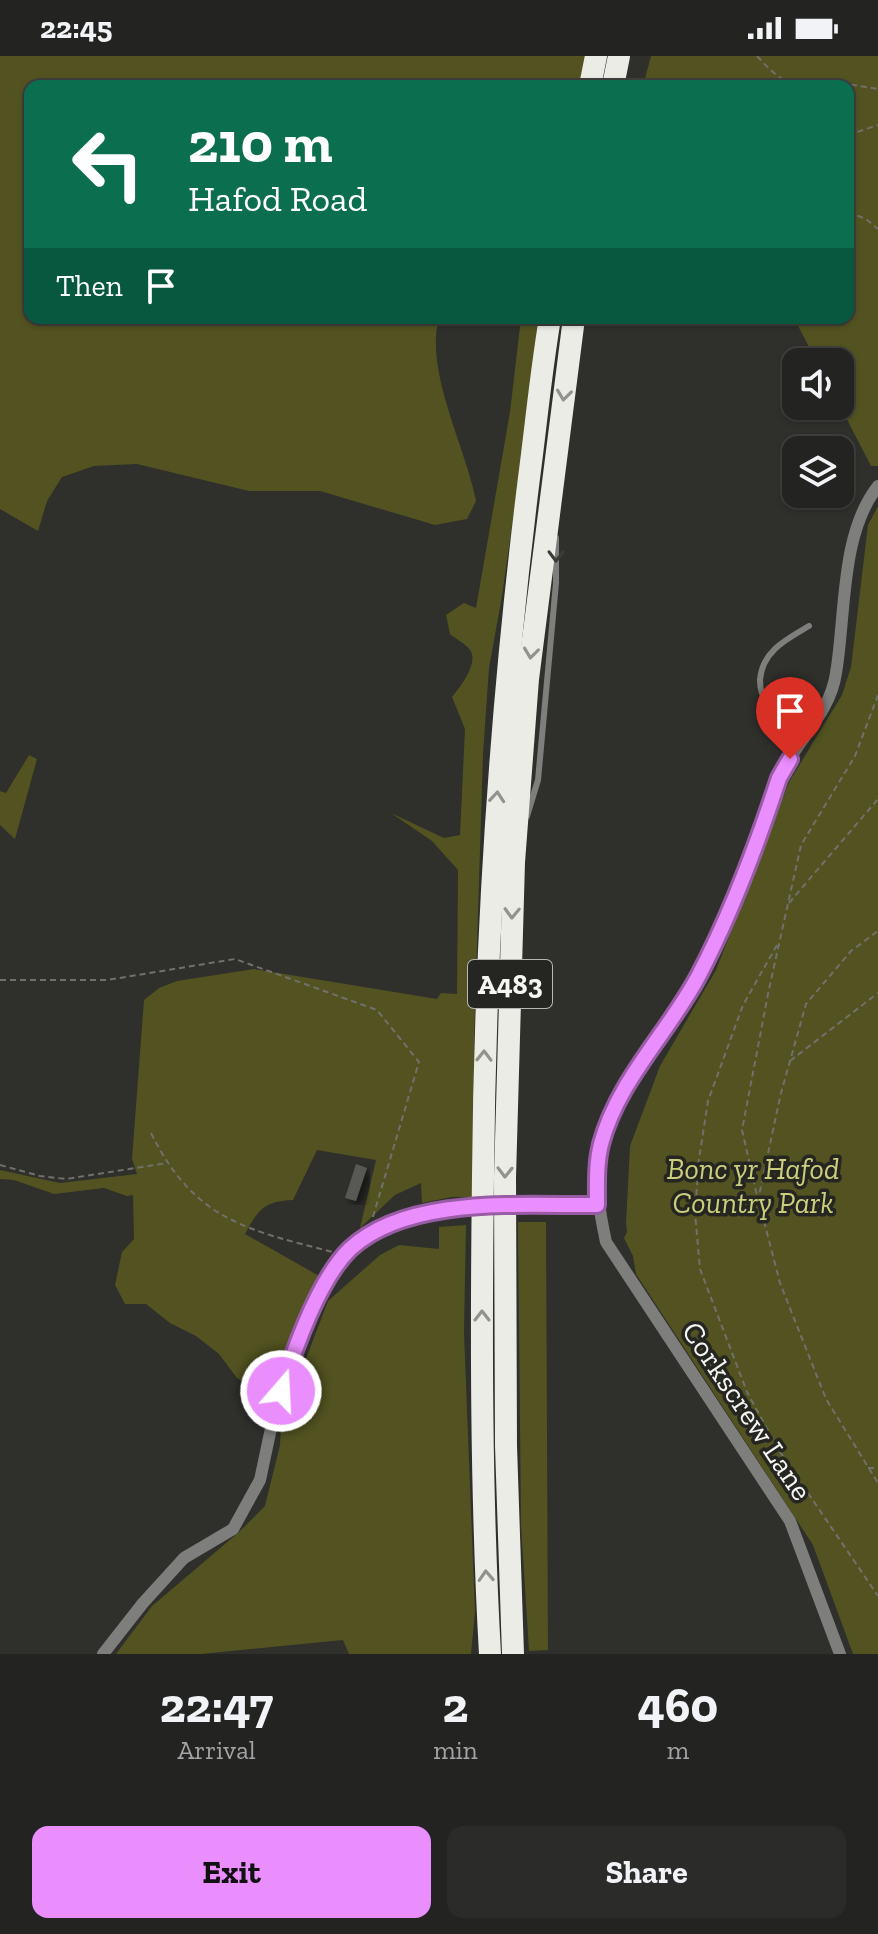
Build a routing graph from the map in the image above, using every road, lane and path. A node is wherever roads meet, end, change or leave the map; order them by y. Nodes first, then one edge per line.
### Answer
1 (596, 56) edge
2 (619, 56) edge
3 (757, 56) edge
4 (591, 80) edge
5 (614, 80) edge
6 (784, 80) edge
7 (854, 85) edge
8 (878, 89) edge
9 (878, 125) edge
10 (854, 133) edge
11 (854, 214) edge
12 (878, 229) edge
13 (549, 324) edge
14 (573, 324) edge
15 (878, 486) edge
16 (809, 626) dead end
17 (878, 695) edge
18 (817, 722) junction
19 (878, 799) edge
20 (788, 903) junction
21 (878, 931) edge
22 (780, 941) junction
23 (0, 980) edge
24 (878, 993) edge
25 (790, 1061) junction
26 (151, 1133) dead end
27 (168, 1163) junction
28 (0, 1165) edge
29 (758, 1200) junction
30 (597, 1205) junction
31 (366, 1240) junction
32 (346, 1255) junction
33 (867, 1468) junction
34 (878, 1468) edge
35 (878, 1483) edge
36 (878, 1596) edge
37 (103, 1654) edge
38 (490, 1654) edge
39 (513, 1654) edge
40 (840, 1654) edge

1 - 4 highway
2 - 5 highway
3 - 6 path
7 - 8 path
9 - 10 path
11 - 12 path
38 -> 13 highway, A483
14 -> 39 highway, A483
15 - 18 street, Corkscrew Lane
16 - 18 lane
17 - 20 path
18 - 30 street, Corkscrew Lane
19 - 20 path
20 - 22 path
21 - 25 path
22 - 29 path
22 - 36 path
23 - 31 path
24 - 25 path
25 - 29 path
26 - 27 path
27 - 28 path
27 - 32 path
29 - 33 path
30 - 31 street, bridge
30 - 40 street, Corkscrew Lane
31 - 32 street
32 - 37 street
33 - 34 path
33 - 35 path

